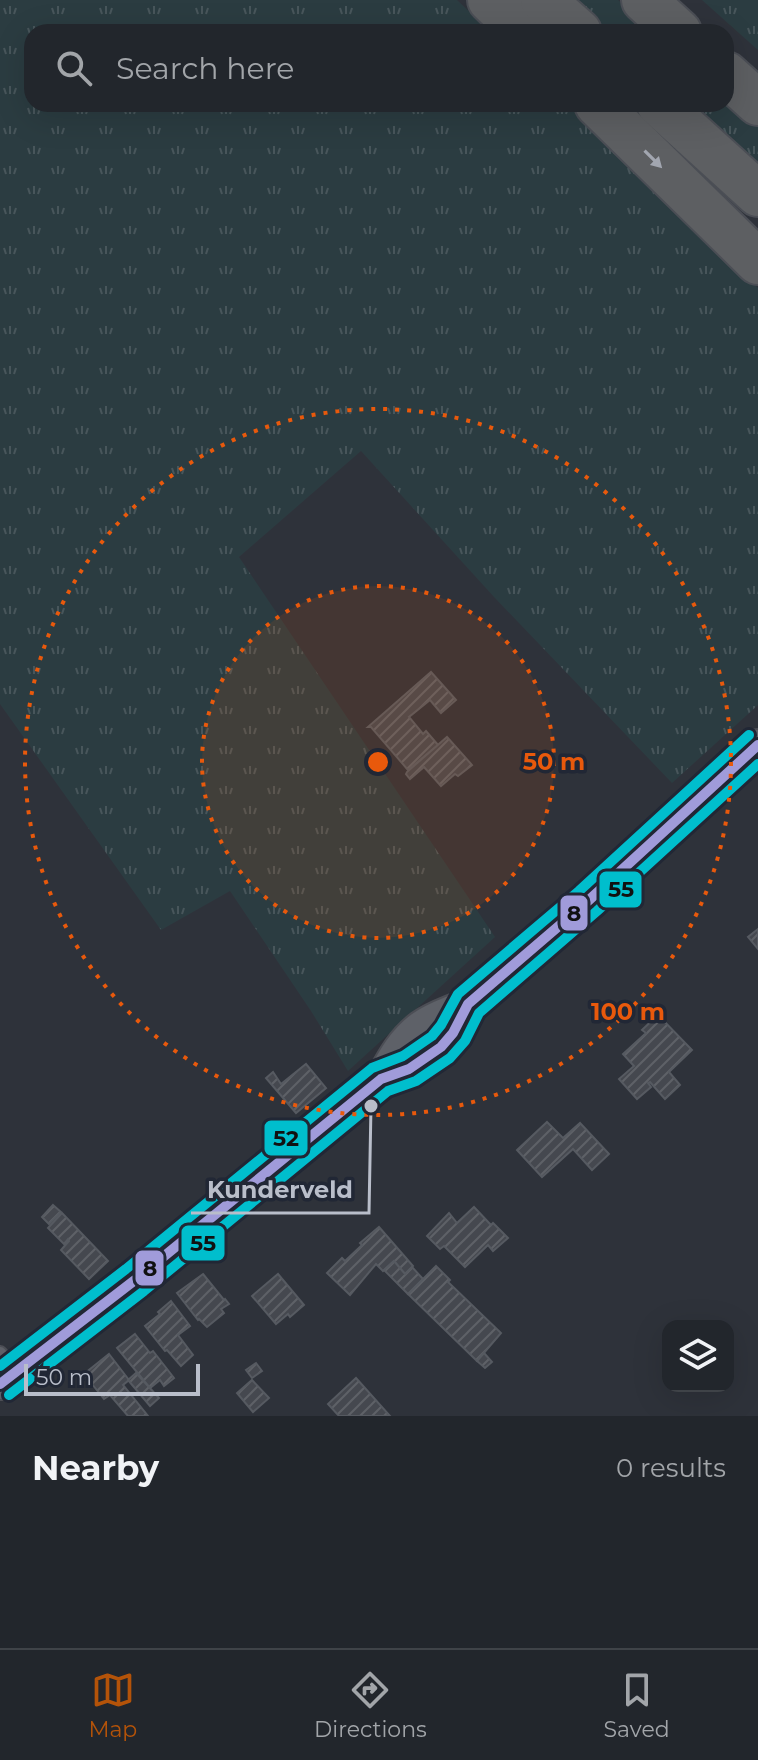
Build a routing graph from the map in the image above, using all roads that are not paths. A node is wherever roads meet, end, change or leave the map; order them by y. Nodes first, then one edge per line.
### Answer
1 (490, 0) edge
2 (543, 0) edge
3 (644, 0) edge
4 (515, 24) edge
5 (570, 24) edge
6 (670, 24) edge
7 (734, 81) edge
8 (758, 103) edge
9 (605, 112) edge
10 (668, 112) edge
11 (758, 194) edge
12 (758, 262) edge
13 (758, 745) edge
14 (5, 1369) edge

1 - 4 highway
2 - 5 highway
3 - 6 highway
7 - 8 highway
9 -> 12 highway
10 - 11 highway
13 - 14 street

